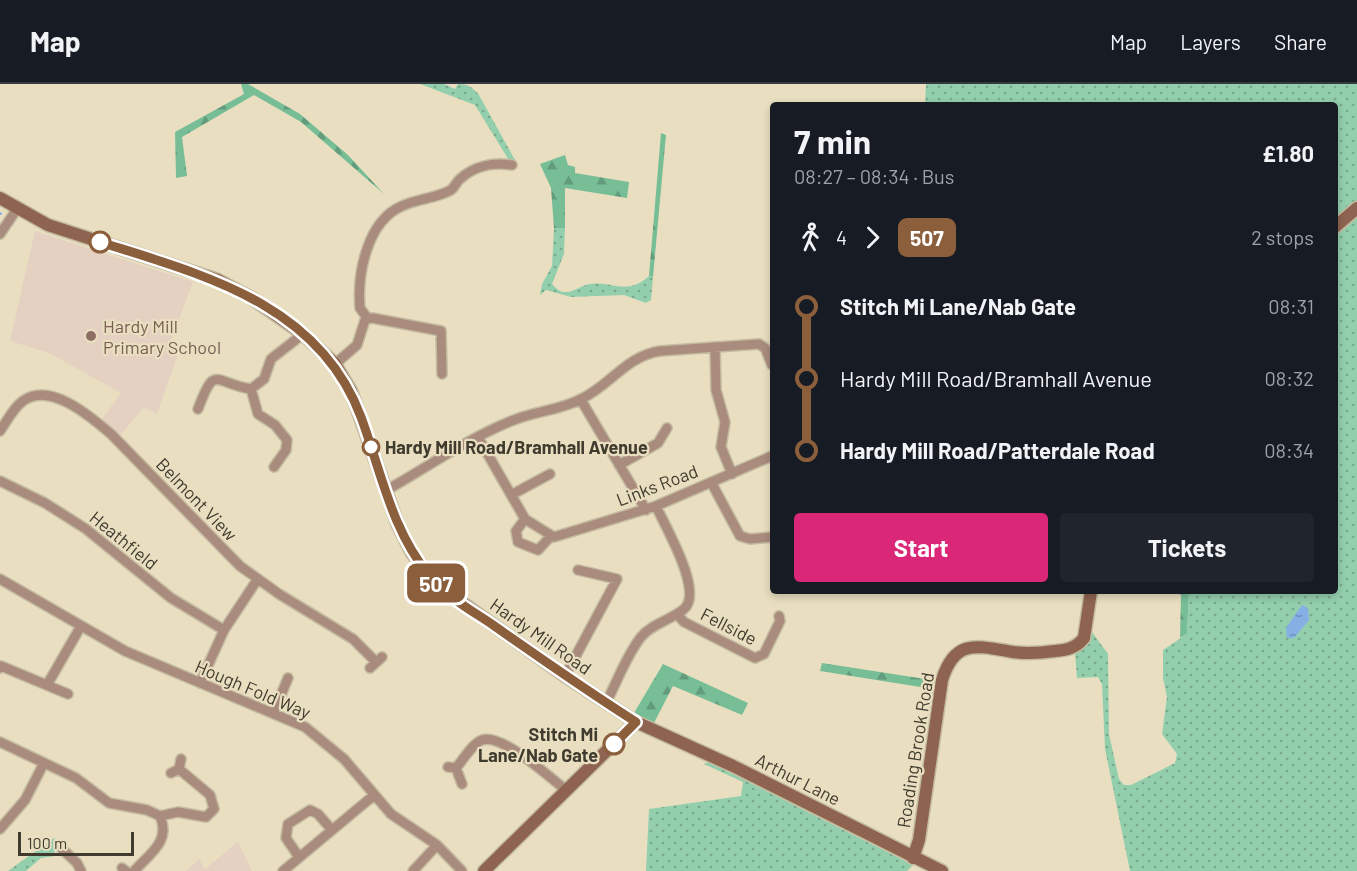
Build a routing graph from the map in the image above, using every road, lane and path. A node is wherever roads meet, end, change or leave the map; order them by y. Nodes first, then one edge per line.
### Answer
1 (512, 165) dead end
2 (0, 198) edge
3 (1357, 208) edge
4 (17, 210) junction
5 (1338, 224) edge
6 (0, 234) edge
7 (368, 319) junction
8 (303, 334) junction
9 (715, 347) junction
10 (770, 361) edge
11 (335, 364) junction
12 (442, 374) dead end
13 (251, 389) junction
14 (581, 400) junction
15 (198, 409) dead end
16 (668, 427) dead end
17 (0, 431) edge
18 (479, 438) junction
19 (770, 457) edge
20 (276, 460) dead end
21 (619, 465) junction
22 (732, 474) junction
23 (549, 476) dead end
24 (0, 481) edge
25 (711, 482) junction
26 (385, 491) junction
27 (511, 495) junction
28 (651, 508) junction
29 (525, 519) junction
30 (551, 536) junction
31 (770, 537) edge
32 (578, 570) dead end
33 (0, 579) edge
34 (257, 580) junction
35 (1091, 594) edge
36 (677, 614) junction
37 (779, 616) dead end
38 (81, 626) junction
39 (224, 630) junction
40 (376, 662) dead end
41 (0, 668) edge
42 (565, 676) junction
43 (288, 678) dead end
44 (200, 683) junction
45 (46, 685) junction
46 (68, 693) dead end
47 (606, 703) junction
48 (274, 712) junction
49 (636, 722) junction
50 (0, 742) edge
51 (45, 763) junction
52 (177, 767) dead end
53 (462, 784) dead end
54 (566, 790) junction
55 (373, 796) junction
56 (159, 816) junction
57 (0, 829) edge
58 (332, 830) junction
59 (437, 845) junction
60 (299, 857) junction
61 (914, 858) junction
62 (58, 861) dead end
63 (81, 871) edge
64 (134, 871) edge
65 (282, 871) edge
66 (413, 871) edge
67 (462, 871) edge
68 (484, 871) edge
69 (942, 871) edge

1 - 7 street
2 - 4 main road, Hardy Mill Road
3 - 5 main road
4 - 6 street
4 - 8 main road, Hardy Mill Road
7 - 11 street
7 - 12 street
8 - 11 main road, Hardy Mill Road
8 - 13 street
9 - 10 street
9 - 14 street
9 - 22 street
11 - 26 main road, Hardy Mill Road
13 - 15 street
13 - 20 street
14 - 18 street
14 - 21 street
16 - 21 street
17 - 34 street, Belmont View
18 - 26 street
18 - 27 street
19 - 22 street, Links Road
21 - 28 street
22 - 25 street, Links Road
23 - 27 street
24 - 39 street, Heathfield
25 - 28 street, Links Road
25 - 31 street
26 - 42 main road, Hardy Mill Road
27 - 29 street
28 - 30 street, Links Road
28 - 36 street
29 - 30 street
29 - 30 street, Links Road
32 - 42 street
33 - 38 street, Hough Fold Way
34 - 39 street
34 - 40 street, Belmont View
35 - 61 main road, Roading Brook Road
36 - 37 street, Fellside
36 - 47 street
38 - 44 street, Hough Fold Way
38 - 45 street
39 - 44 street
41 - 45 street
42 - 47 main road, Hardy Mill Road
43 - 48 street
44 - 48 street, Hough Fold Way
45 - 46 street
47 - 49 main road, Hardy Mill Road
48 - 55 street, Hough Fold Way
49 - 54 main road
49 - 61 main road, Arthur Lane
50 - 51 street
51 - 56 street
51 - 57 street
52 - 56 street
53 - 54 street
54 - 68 main road
55 - 58 street
55 - 59 street, Hough Fold Way
56 - 64 street
58 - 60 street
58 - 60 street
59 - 66 street
59 - 67 street, Hough Fold Way
60 - 65 street
61 - 69 main road, Arthur Lane
62 - 63 street

